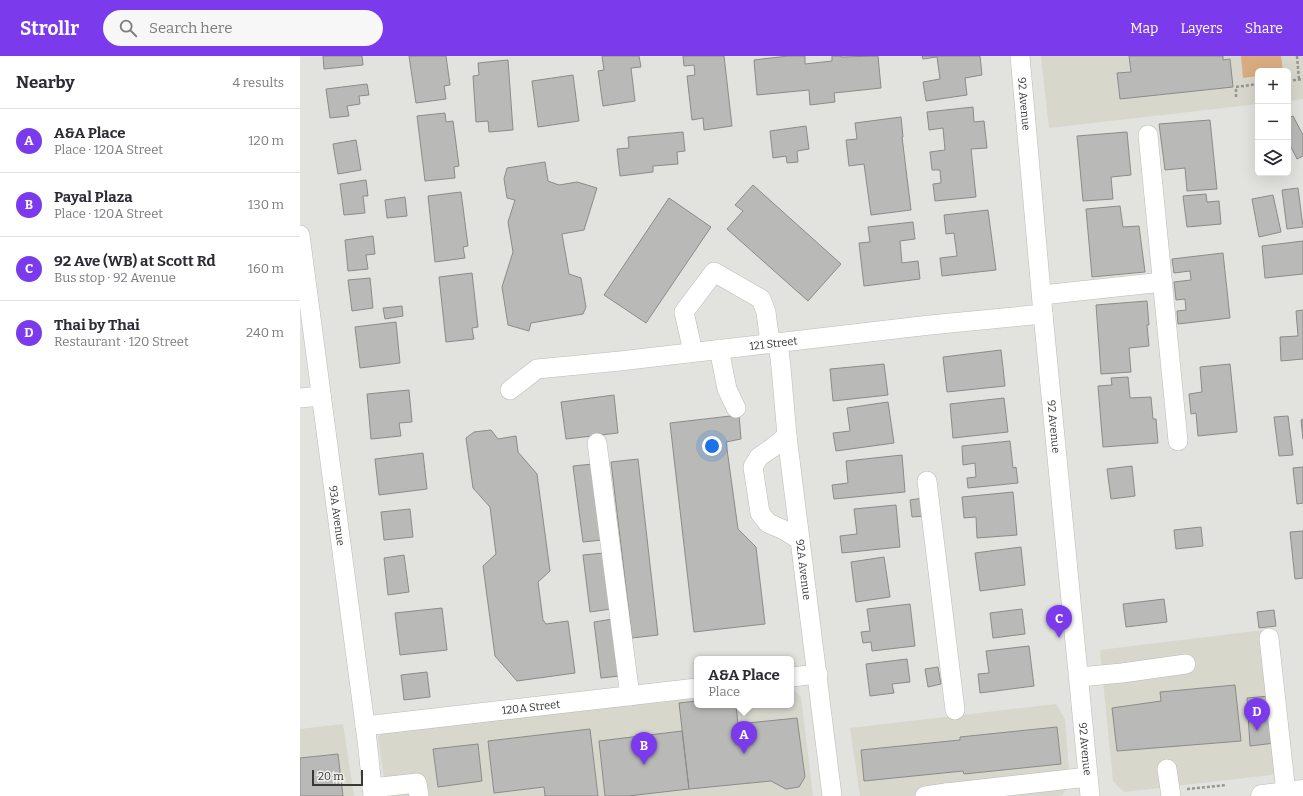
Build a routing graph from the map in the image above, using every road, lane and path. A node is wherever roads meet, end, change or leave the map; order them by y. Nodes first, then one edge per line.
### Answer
1 (1020, 56) edge
2 (1297, 56) edge
3 (1301, 80) edge
4 (1291, 81) edge
5 (1255, 84) edge
6 (1236, 97) dead end
7 (1148, 135) dead end
8 (300, 235) edge
9 (1163, 282) junction
10 (1042, 295) junction
11 (1043, 314) junction
12 (774, 343) junction
13 (719, 349) junction
14 (693, 352) junction
15 (510, 390) dead end
16 (321, 396) junction
17 (300, 398) edge
18 (736, 408) dead end
19 (787, 436) junction
20 (1178, 441) dead end
21 (597, 443) dead end
22 (927, 481) dead end
23 (800, 540) junction
24 (1269, 638) dead end
25 (1186, 664) dead end
26 (818, 674) junction
27 (794, 677) edge
28 (1079, 677) junction
29 (694, 688) edge
30 (630, 696) junction
31 (955, 710) dead end
32 (365, 726) junction
33 (1167, 769) dead end
34 (1088, 777) junction
35 (1226, 784) dead end
36 (372, 792) edge
37 (1294, 792) edge
38 (970, 793) edge
39 (1176, 793) edge
40 (946, 795) edge
41 (419, 796) edge
42 (832, 796) edge
43 (925, 796) edge
44 (1090, 796) edge
45 (1262, 796) edge

1 - 10 street, 92 Avenue
2 - 3 path
3 - 4 path
5 - 6 path
7 - 9 street
8 - 16 street, 93A Avenue
9 - 10 street
9 - 20 street
10 - 11 street, 92 Avenue
11 - 12 street, 121 Street
11 - 28 street, 92 Avenue
12 - 13 street, 121 Street
12 - 14 street, 92A Avenue
12 - 19 street, 92A Avenue
13 - 14 street, 121 Street
13 - 18 street
14 - 15 street, 121 Street
16 - 17 street
16 - 32 street, 93A Avenue
19 - 23 street, 92A Avenue
19 - 23 street
21 - 30 street
22 - 31 street
23 - 26 street, 92A Avenue
24 - 37 street
25 - 28 street
26 - 27 street
26 - 42 street, 92A Avenue
28 - 34 street, 92 Avenue
29 - 30 street, 120A Street
30 - 32 street, 120A Street
32 - 36 street, 93A Avenue
33 - 39 street
34 - 38 street
34 - 44 street, 92 Avenue
35 - 39 path
36 - 41 street
37 - 45 main road
38 - 40 street
40 - 43 street

